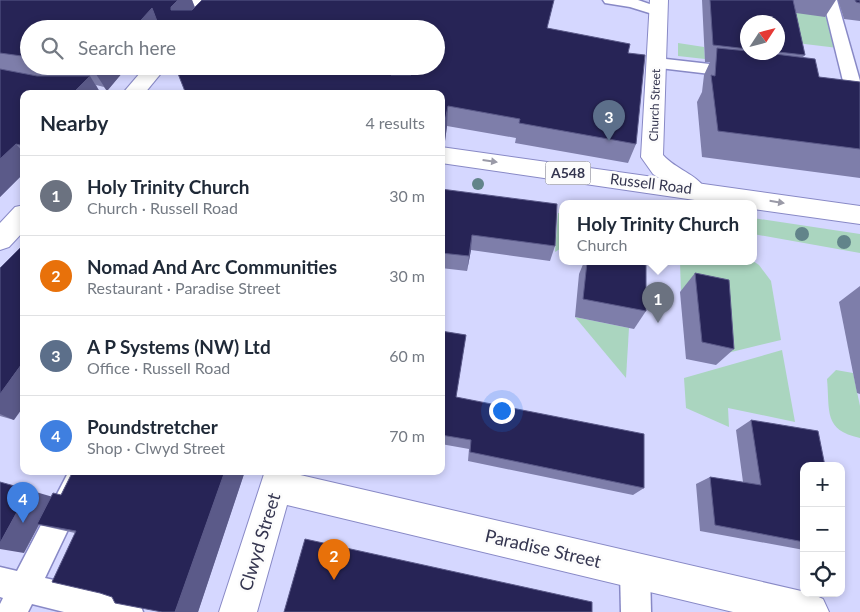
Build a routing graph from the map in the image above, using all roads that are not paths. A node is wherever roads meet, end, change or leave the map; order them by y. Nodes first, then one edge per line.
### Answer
1 (184, 0) edge
2 (610, 0) edge
3 (830, 0) edge
4 (214, 2) edge
5 (654, 5) edge
6 (198, 20) edge
7 (656, 63) junction
8 (754, 74) edge
9 (149, 75) edge
10 (410, 75) edge
11 (832, 83) edge
12 (856, 86) edge
13 (136, 90) edge
14 (404, 90) edge
15 (445, 155) edge
16 (694, 190) junction
17 (860, 215) edge
18 (20, 218) edge
19 (2, 235) edge
20 (81, 475) edge
21 (279, 478) edge
22 (635, 571) junction
23 (12, 594) edge
24 (128, 612) edge
25 (238, 612) edge
26 (636, 612) edge
27 (810, 612) edge

1 - 4 street
2 - 5 lane
3 - 12 lane
4 - 6 street
5 - 7 street, Church Street
7 - 8 lane
7 - 16 street, Church Street
9 - 13 street
10 - 14 lane
11 - 12 lane
15 -> 16 street, Russell Road / A548
16 -> 17 street, Russell Road / A548
18 - 19 street
20 - 23 lane
21 - 22 street, Paradise Street
21 - 25 street, Clwyd Street
22 - 26 lane
22 - 27 street, Paradise Street
23 - 24 lane

